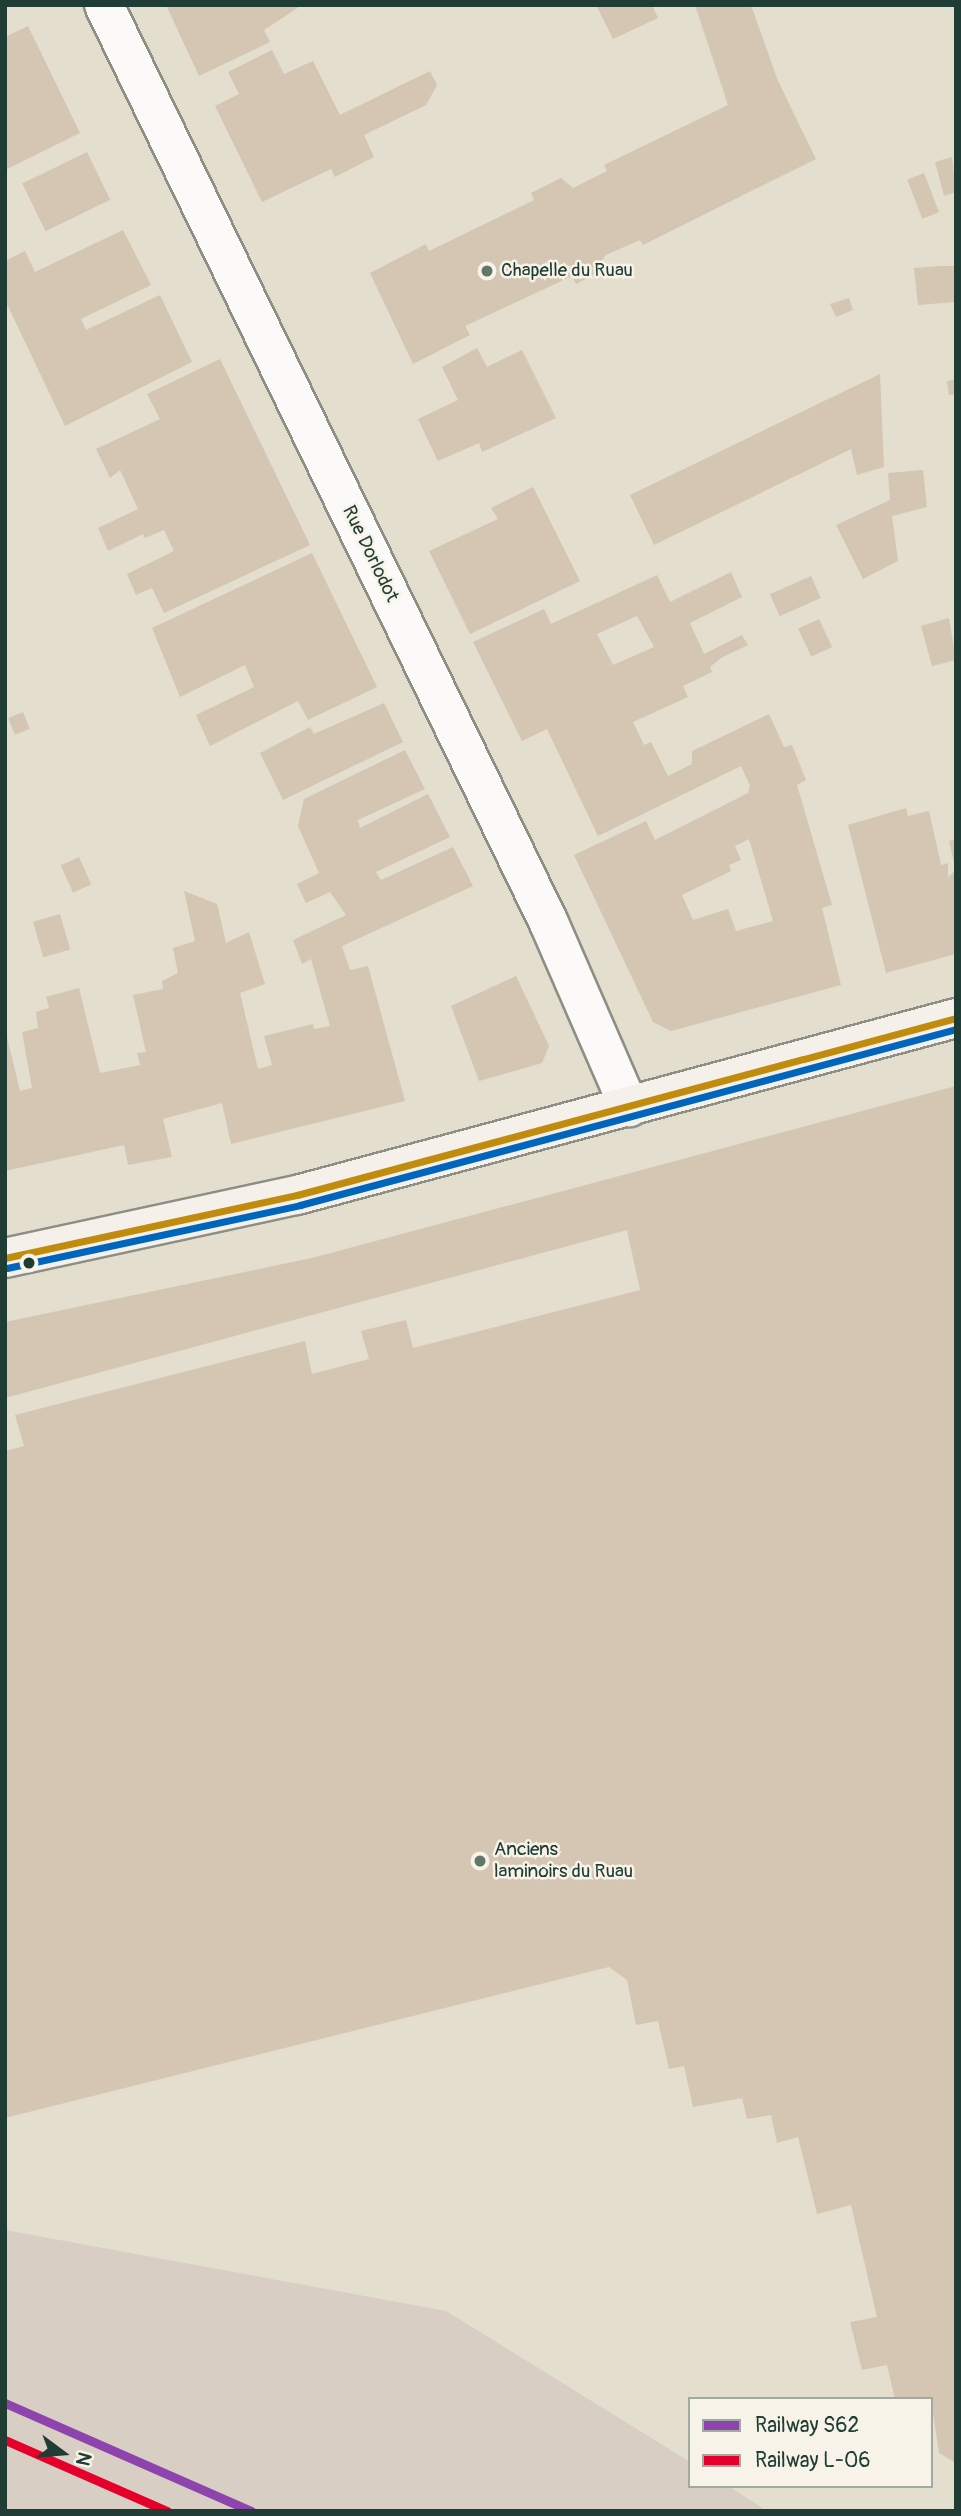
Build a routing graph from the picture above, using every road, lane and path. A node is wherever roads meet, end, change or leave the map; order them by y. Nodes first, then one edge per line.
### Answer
1 (104, 5) edge
2 (956, 1018) edge
3 (629, 1107) junction
4 (5, 1258) edge

1 - 3 street, Rue Dorlodot
2 - 3 main road
3 - 4 main road

